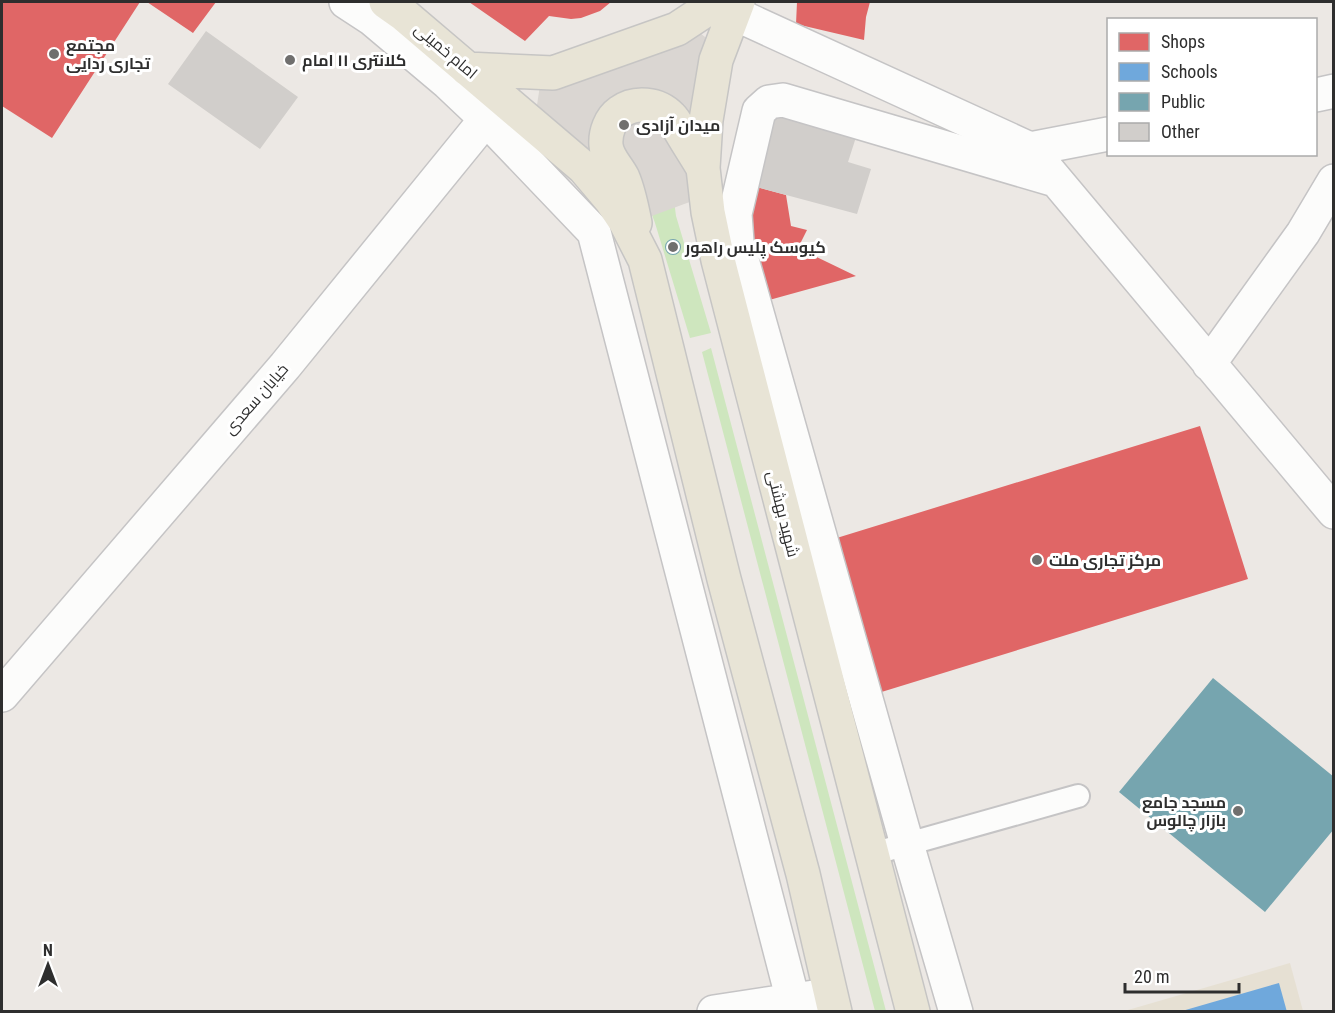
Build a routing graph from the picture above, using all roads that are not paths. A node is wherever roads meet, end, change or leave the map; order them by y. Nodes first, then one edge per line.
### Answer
1 (346, 2) edge
2 (730, 5) edge
3 (396, 6) edge
4 (467, 69) junction
5 (1334, 92) edge
6 (1317, 95) edge
7 (496, 110) junction
8 (1107, 134) edge
9 (1030, 149) junction
10 (703, 168) junction
11 (1055, 180) junction
12 (1334, 181) edge
13 (645, 260) junction
14 (1209, 364) junction
15 (1334, 512) edge
16 (2, 694) edge
17 (1078, 796) dead end
18 (907, 844) junction
19 (872, 854) junction
20 (833, 1003) edge
21 (794, 1006) edge
22 (714, 1011) edge
23 (913, 1011) edge
24 (956, 1011) edge

1 - 7 street
2 - 4 main road
2 - 9 street
2 - 10 main road, شهید بهشتی
3 - 4 main road, امام خمینی
4 - 7 main road, امام خمینی
5 - 6 street
7 - 13 main road
7 - 16 street, خیابان سعدی
7 - 21 street
8 - 9 street
9 - 11 street
10 - 13 main road
10 - 19 main road, شهید بهشتی
11 - 14 street
11 - 18 street
12 - 14 street
13 - 20 main road
14 - 15 street
17 - 18 lane
18 - 19 lane
18 - 24 street
19 - 23 main road, شهید بهشتی
20 - 21 street
21 - 22 street

